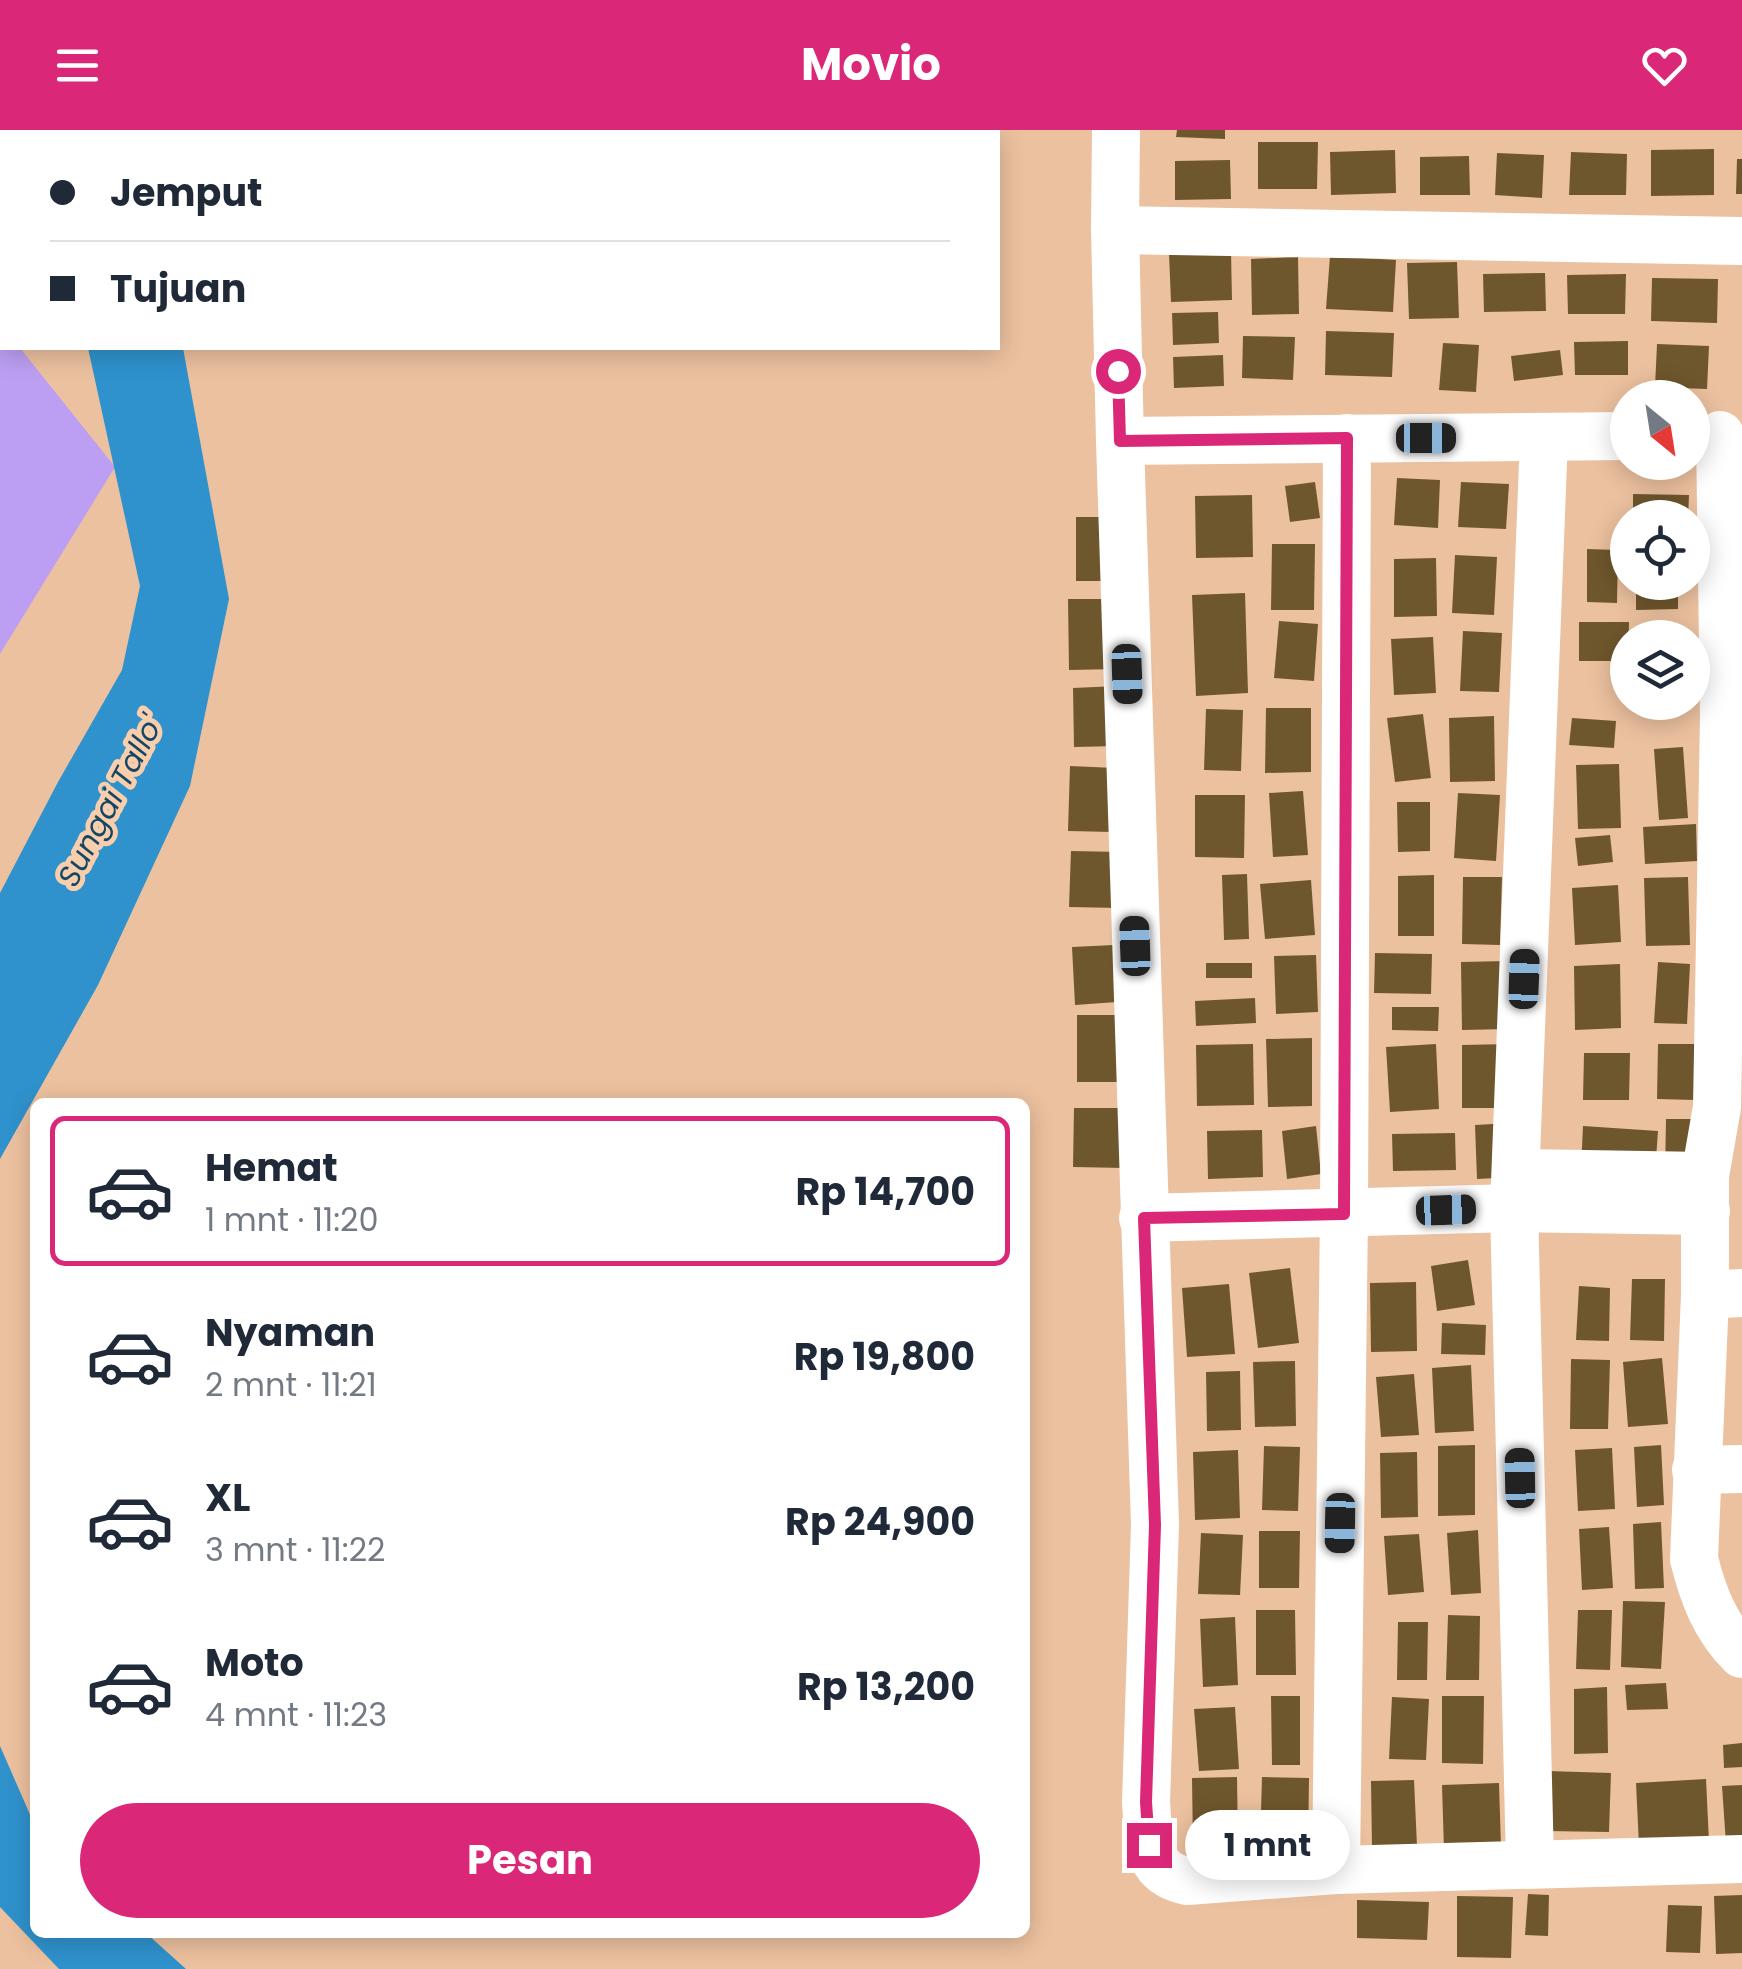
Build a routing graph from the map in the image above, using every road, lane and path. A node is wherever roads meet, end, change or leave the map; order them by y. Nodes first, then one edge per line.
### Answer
1 (1116, 130) edge
2 (1115, 230) junction
3 (1742, 241) edge
4 (1610, 436) edge
5 (1718, 436) edge
6 (1544, 437) junction
7 (1347, 438) junction
8 (1120, 441) junction
9 (1732, 645) edge
10 (1730, 1106) edge
11 (1515, 1190) junction
12 (1706, 1193) junction
13 (1344, 1214) junction
14 (1144, 1218) junction
15 (1724, 1294) edge
16 (1719, 1470) edge
17 (1742, 1654) edge
18 (1742, 1859) edge
19 (1530, 1864) junction
20 (1336, 1870) junction

1 - 2 street
2 - 3 street
2 - 8 street
4 - 6 street
5 - 9 street
6 - 7 street
6 - 11 street
7 - 8 street
7 - 13 street
8 - 14 street
9 - 10 street
10 - 12 street
11 - 12 street
11 - 13 street
11 - 19 street
12 - 15 street
13 - 14 street
13 - 20 street
14 - 20 street
15 - 16 street
16 - 17 street
18 - 19 street
19 - 20 street

